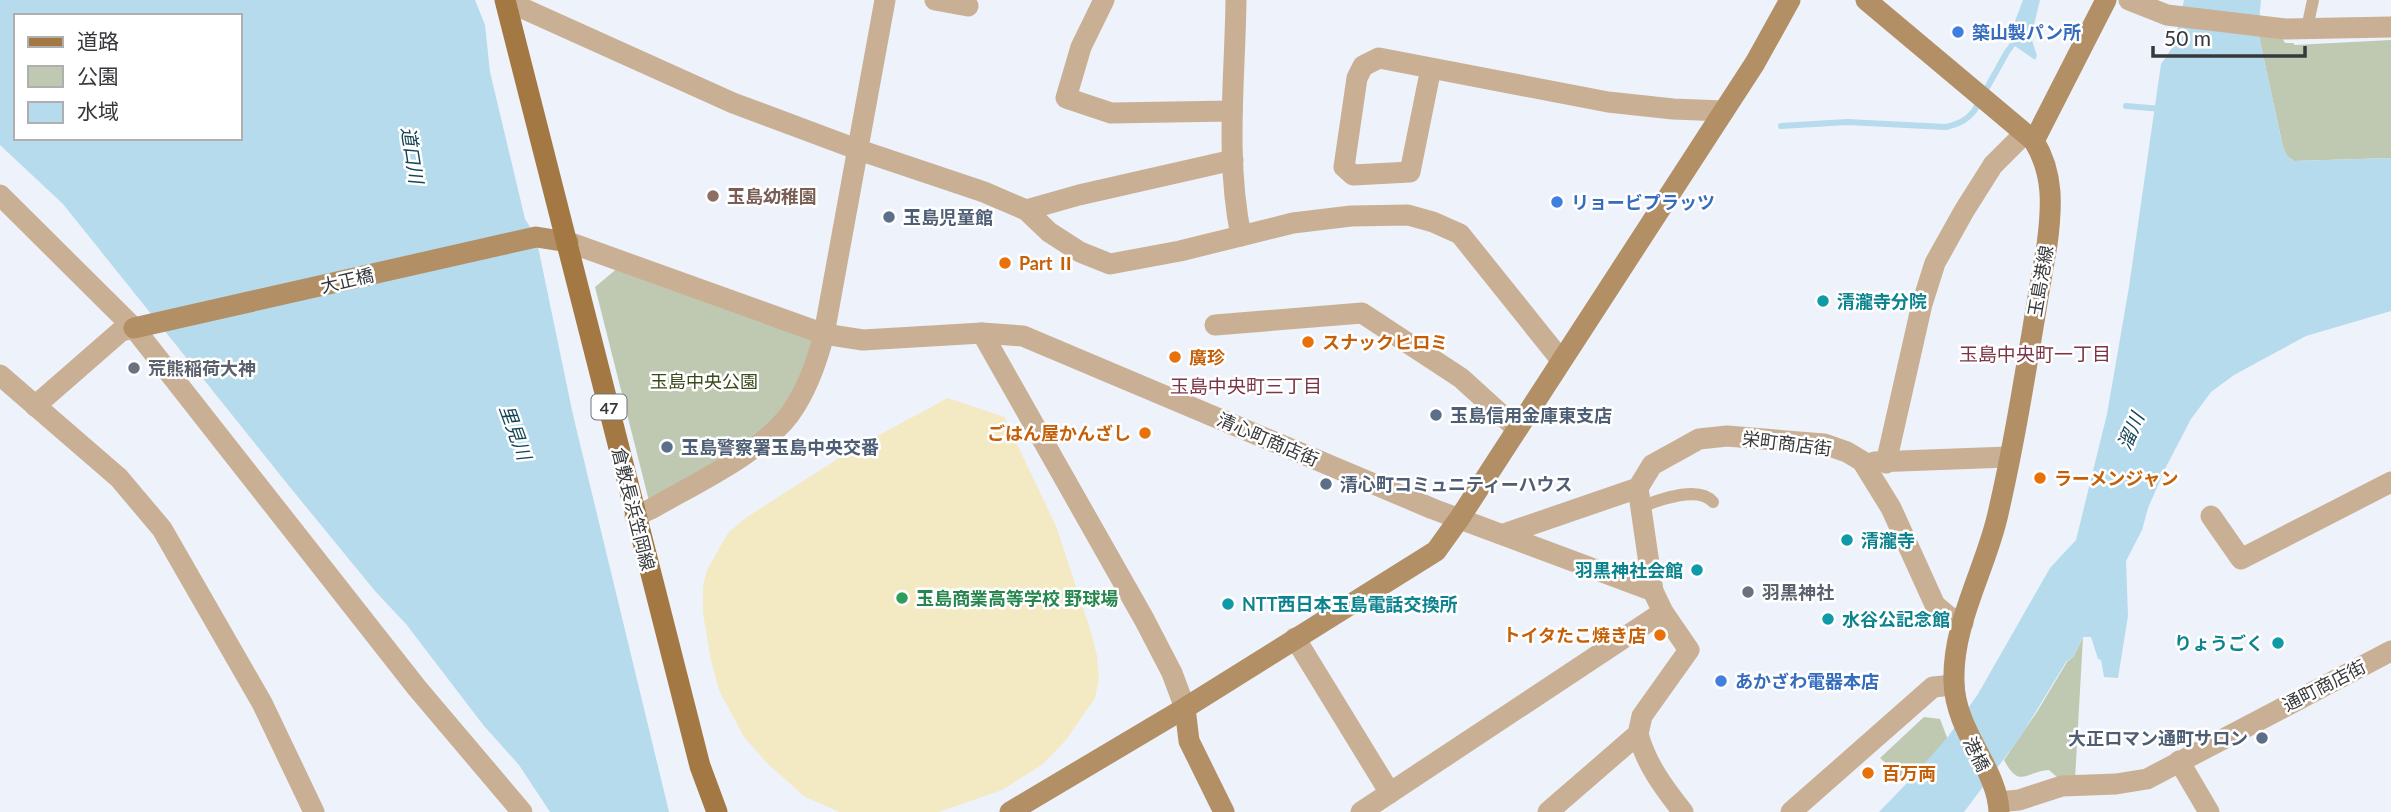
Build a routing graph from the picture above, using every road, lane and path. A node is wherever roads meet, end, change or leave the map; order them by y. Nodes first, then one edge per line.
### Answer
1 (886, 0) edge
2 (934, 0) edge
3 (1104, 0) edge
4 (1236, 0) edge
5 (1790, 0) edge
6 (1866, 0) edge
7 (2106, 0) edge
8 (2129, 0) edge
9 (2313, 0) edge
10 (968, 6) dead end
11 (517, 7) edge
12 (2391, 27) edge
13 (2307, 28) junction
14 (1431, 68) junction
15 (1232, 111) junction
16 (1724, 111) junction
17 (2029, 137) junction
18 (859, 150) junction
19 (1233, 160) junction
20 (0, 195) edge
21 (1026, 210) junction
22 (1241, 236) junction
23 (568, 242) junction
24 (1215, 326) dead end
25 (134, 328) junction
26 (982, 333) junction
27 (824, 334) junction
28 (1561, 360) junction
29 (0, 375) edge
30 (35, 407) junction
31 (1516, 428) junction
32 (2008, 457) junction
33 (1862, 461) junction
34 (1886, 463) junction
35 (2391, 482) edge
36 (1640, 498) junction
37 (1713, 502) dead end
38 (635, 516) junction
39 (2211, 516) dead end
40 (1459, 519) junction
41 (1504, 534) junction
42 (1653, 592) junction
43 (1663, 612) junction
44 (1963, 623) junction
45 (1295, 638) junction
46 (2391, 651) edge
47 (1954, 685) junction
48 (1185, 708) junction
49 (1959, 717) joint
50 (1638, 734) junction
51 (2179, 761) junction
52 (1391, 793) junction
53 (1997, 801) edge
54 (1798, 806) edge
55 (1368, 810) edge
56 (314, 812) edge
57 (522, 812) edge
58 (717, 812) edge
59 (1010, 812) edge
60 (1224, 812) edge
61 (1548, 812) edge
62 (1683, 812) edge
63 (2209, 812) edge

1 - 18 street
2 - 10 street
3 - 15 street
4 - 15 street
5 - 16 street
6 - 17 street, 玉島港線
7 - 17 street
8 - 13 street
9 - 13 lane
11 - 18 street
11 - 23 main road, 倉敷長浜笠岡線 / 47
12 - 13 street
14 - 14 street
14 - 16 street
15 - 19 street
16 - 28 street
17 - 32 street, 玉島港線
17 - 34 street
18 - 21 street
18 - 27 street
19 - 21 street
19 - 22 street
20 - 25 street
21 - 22 street
22 - 28 street
23 - 25 street, 大正橋
23 - 27 street, 清心町商店街
23 - 38 main road, 倉敷長浜笠岡線 / 47
24 - 31 street
25 - 30 street
25 - 57 street
26 - 27 street, 清心町商店街
26 - 40 street, 清心町商店街
26 - 48 street
27 - 38 street
28 - 31 street
29 - 30 street
30 - 56 street
31 - 40 street
32 - 34 street
32 - 44 street, 玉島港線
33 - 34 street
33 - 36 street, 栄町商店街
33 - 44 street
35 - 39 street
36 - 37 lane
36 - 41 street
36 - 42 street
38 - 58 main road, 倉敷長浜笠岡線 / 47
40 - 41 street, 清心町商店街
40 - 45 street
41 - 42 street, 清心町商店街
42 - 43 street
43 - 50 street
43 - 52 street
44 - 47 street, 玉島港線
45 - 48 street
45 - 52 street
46 - 51 street, 通町商店街
47 - 49 street, 玉島港線
47 - 54 street
48 - 59 street
48 - 60 street
49 - 53 street, 港橋
50 - 61 street
50 - 62 street
51 - 53 street, 通町商店街
51 - 63 street
52 - 55 street

